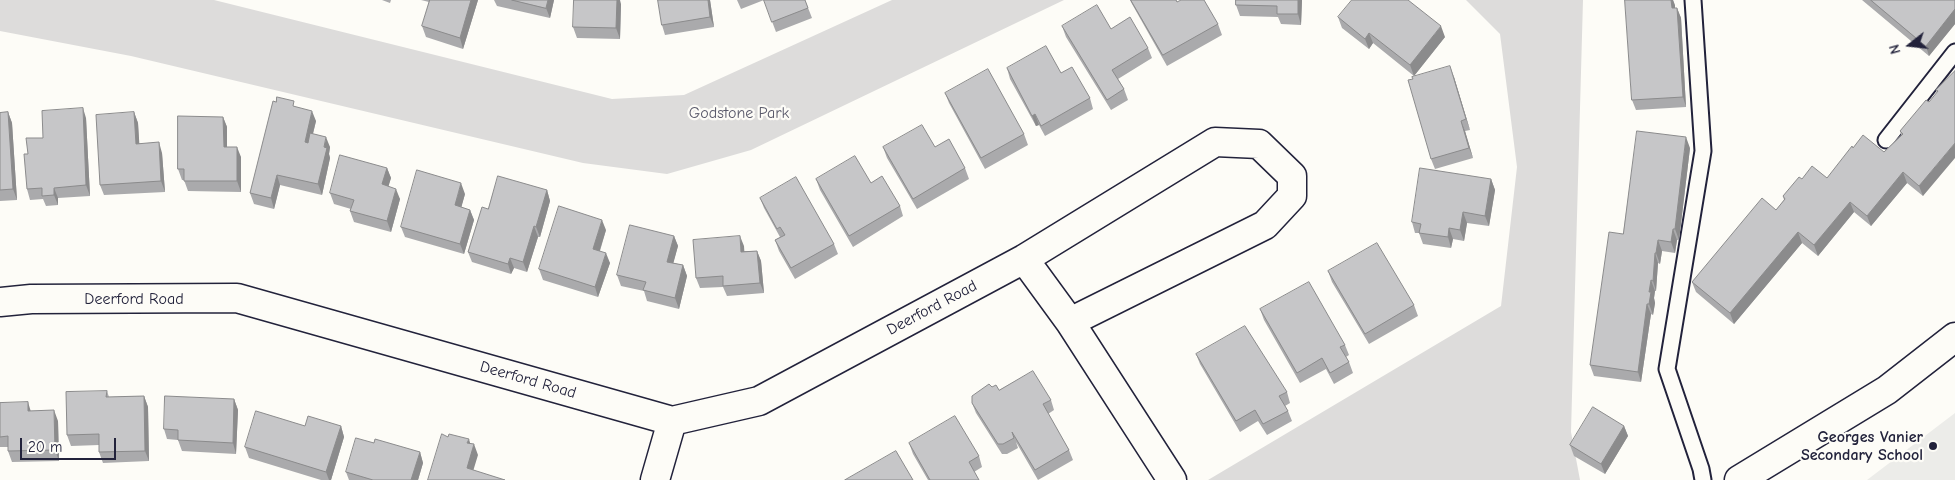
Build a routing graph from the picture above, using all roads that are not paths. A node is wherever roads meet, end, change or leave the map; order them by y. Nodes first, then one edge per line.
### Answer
1 (1693, 0) edge
2 (1955, 52) edge
3 (1886, 140) dead end
4 (1024, 259) junction
5 (0, 302) edge
6 (1070, 322) junction
7 (1955, 337) edge
8 (672, 421) junction
9 (654, 480) edge
10 (1172, 480) edge
11 (1703, 480) edge
12 (1738, 480) edge

1 - 11 lane
2 - 3 lane
4 - 6 street
4 - 6 street, Deerford Road
4 - 8 street, Deerford Road
5 - 8 street, Deerford Road
6 - 10 street
7 - 12 street
8 - 9 street

